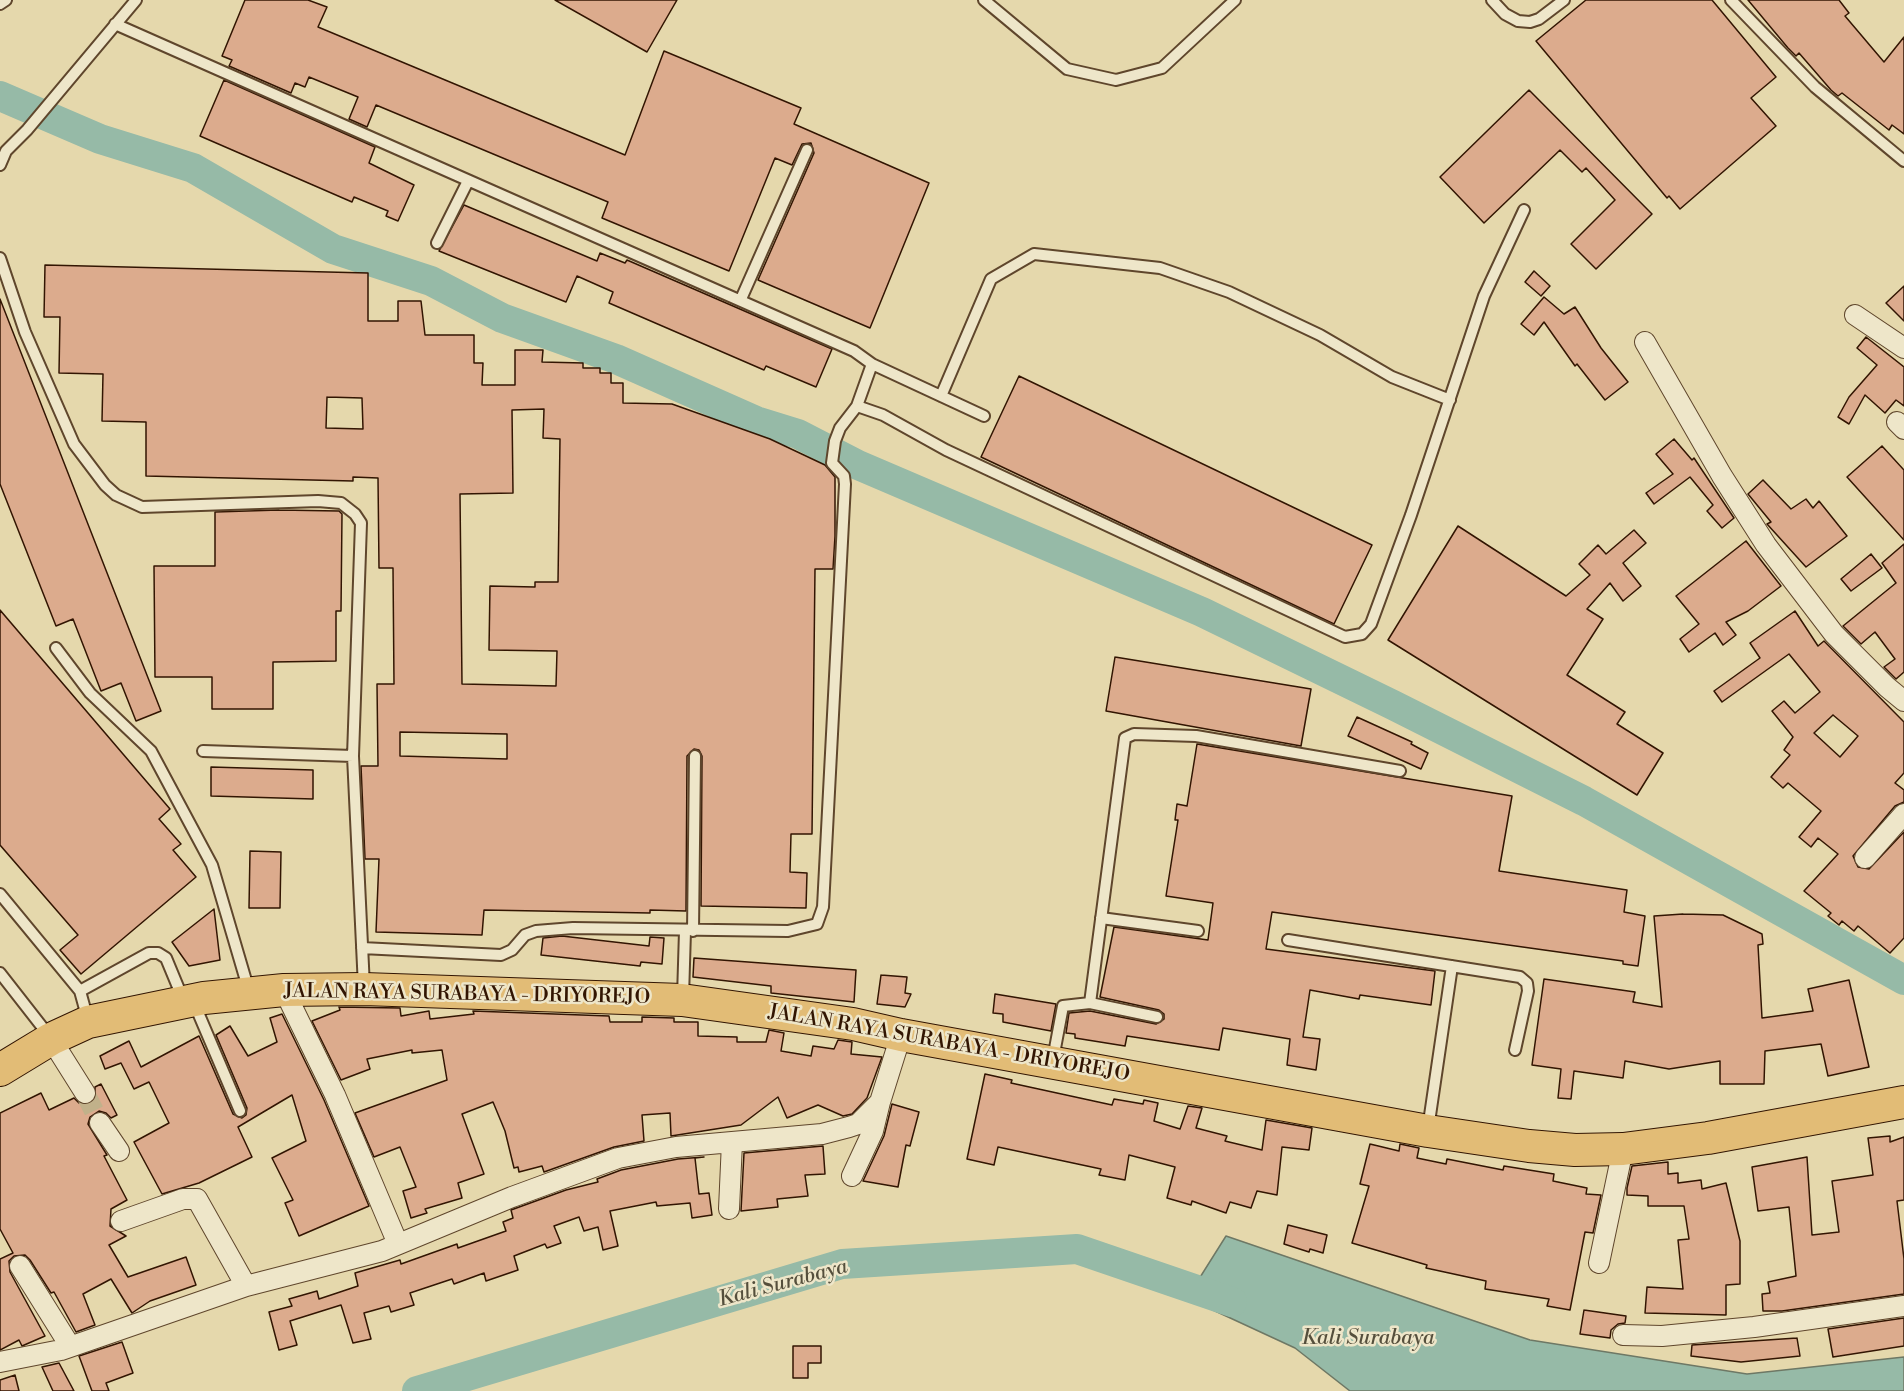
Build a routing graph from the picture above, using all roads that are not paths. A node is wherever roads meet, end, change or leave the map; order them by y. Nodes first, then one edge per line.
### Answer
1 (6, 0) edge
2 (136, 0) edge
3 (984, 0) edge
4 (1235, 0) edge
5 (1492, 0) edge
6 (1564, 0) edge
7 (1731, 0) edge
8 (0, 4) edge
9 (115, 24) junction
10 (807, 150) dead end
11 (1904, 161) edge
12 (0, 165) edge
13 (468, 181) junction
14 (1524, 210) dead end
15 (437, 243) dead end
16 (0, 258) edge
17 (741, 299) junction
18 (1855, 315) dead end
19 (1645, 342) dead end
20 (1904, 348) edge
21 (872, 364) junction
22 (941, 396) junction
23 (1450, 400) junction
24 (857, 406) junction
25 (984, 416) dead end
26 (56, 648) dead end
27 (1904, 701) edge
28 (203, 751) dead end
29 (353, 756) junction
30 (695, 756) dead end
31 (1400, 771) dead end
32 (1904, 814) edge
33 (1865, 858) dead end
34 (0, 894) edge
35 (1101, 918) junction
36 (689, 931) junction
37 (1198, 931) dead end
38 (1288, 940) dead end
39 (362, 948) junction
40 (1452, 966) junction
41 (0, 974) edge
42 (364, 989) junction
43 (284, 990) junction
44 (80, 991) junction
45 (250, 992) junction
46 (682, 1000) junction
47 (188, 1001) junction
48 (1090, 1004) junction
49 (1157, 1017) dead end
50 (88, 1022) junction
51 (901, 1035) junction
52 (51, 1038) junction
53 (1515, 1050) dead end
54 (1053, 1061) junction
55 (0, 1070) edge
56 (85, 1093) tunnel mouth
57 (880, 1102) junction
58 (1904, 1102) edge
59 (240, 1111) dead end
60 (100, 1123) tunnel mouth
61 (1428, 1131) junction
62 (732, 1142) junction
63 (1623, 1149) junction
64 (118, 1151) dead end
65 (852, 1176) dead end
66 (729, 1209) dead end
67 (122, 1221) dead end
68 (398, 1244) junction
69 (1599, 1263) dead end
70 (20, 1266) dead end
71 (246, 1286) junction
72 (1904, 1306) edge
73 (1623, 1335) dead end
74 (70, 1346) junction
75 (0, 1362) edge

1 - 8 lane
2 - 9 lane
3 - 4 lane
5 - 6 lane
7 - 11 lane
9 - 12 lane
9 - 13 lane
10 - 17 lane
13 - 15 lane
13 - 17 lane
14 - 23 lane
16 - 29 lane
17 - 21 lane
18 - 20 street
19 - 27 street
21 - 22 lane
21 - 24 lane
22 - 23 lane
22 - 25 lane
23 - 24 lane
24 - 36 lane
26 - 45 lane
28 - 29 lane
29 - 39 lane
30 - 36 lane
31 - 35 lane
32 - 33 street
34 - 44 lane
35 - 37 lane
35 - 48 lane
36 - 39 lane
36 - 46 lane
38 - 40 lane
39 - 42 lane
40 - 53 lane
40 - 61 lane
41 - 52 lane
42 - 43 main road, JALAN RAYA SURABAYA - DRIYOREJO
42 - 46 main road, JALAN RAYA SURABAYA - DRIYOREJO
43 - 45 main road, JALAN RAYA SURABAYA - DRIYOREJO
43 - 68 street
44 - 47 lane
44 - 50 lane
45 - 47 main road, JALAN RAYA SURABAYA - DRIYOREJO
46 - 51 main road, JALAN RAYA SURABAYA - DRIYOREJO
47 - 50 main road, JALAN RAYA SURABAYA - DRIYOREJO
47 - 59 lane
48 - 49 lane
48 - 54 lane
50 - 52 main road, JALAN RAYA SURABAYA - DRIYOREJO
51 - 54 main road, JALAN RAYA SURABAYA - DRIYOREJO
51 - 57 street
52 - 55 main road, JALAN RAYA SURABAYA - DRIYOREJO
52 - 56 street
54 - 61 main road, JALAN RAYA SURABAYA - DRIYOREJO
57 - 62 street
57 - 65 street
58 - 63 main road, JALAN RAYA SURABAYA - DRIYOREJO
60 - 64 street
61 - 63 main road, JALAN RAYA SURABAYA - DRIYOREJO
62 - 66 street
62 - 68 street
63 - 69 street
67 - 71 street
68 - 71 street
70 - 74 street
71 - 74 street
72 - 73 street
74 - 75 street

